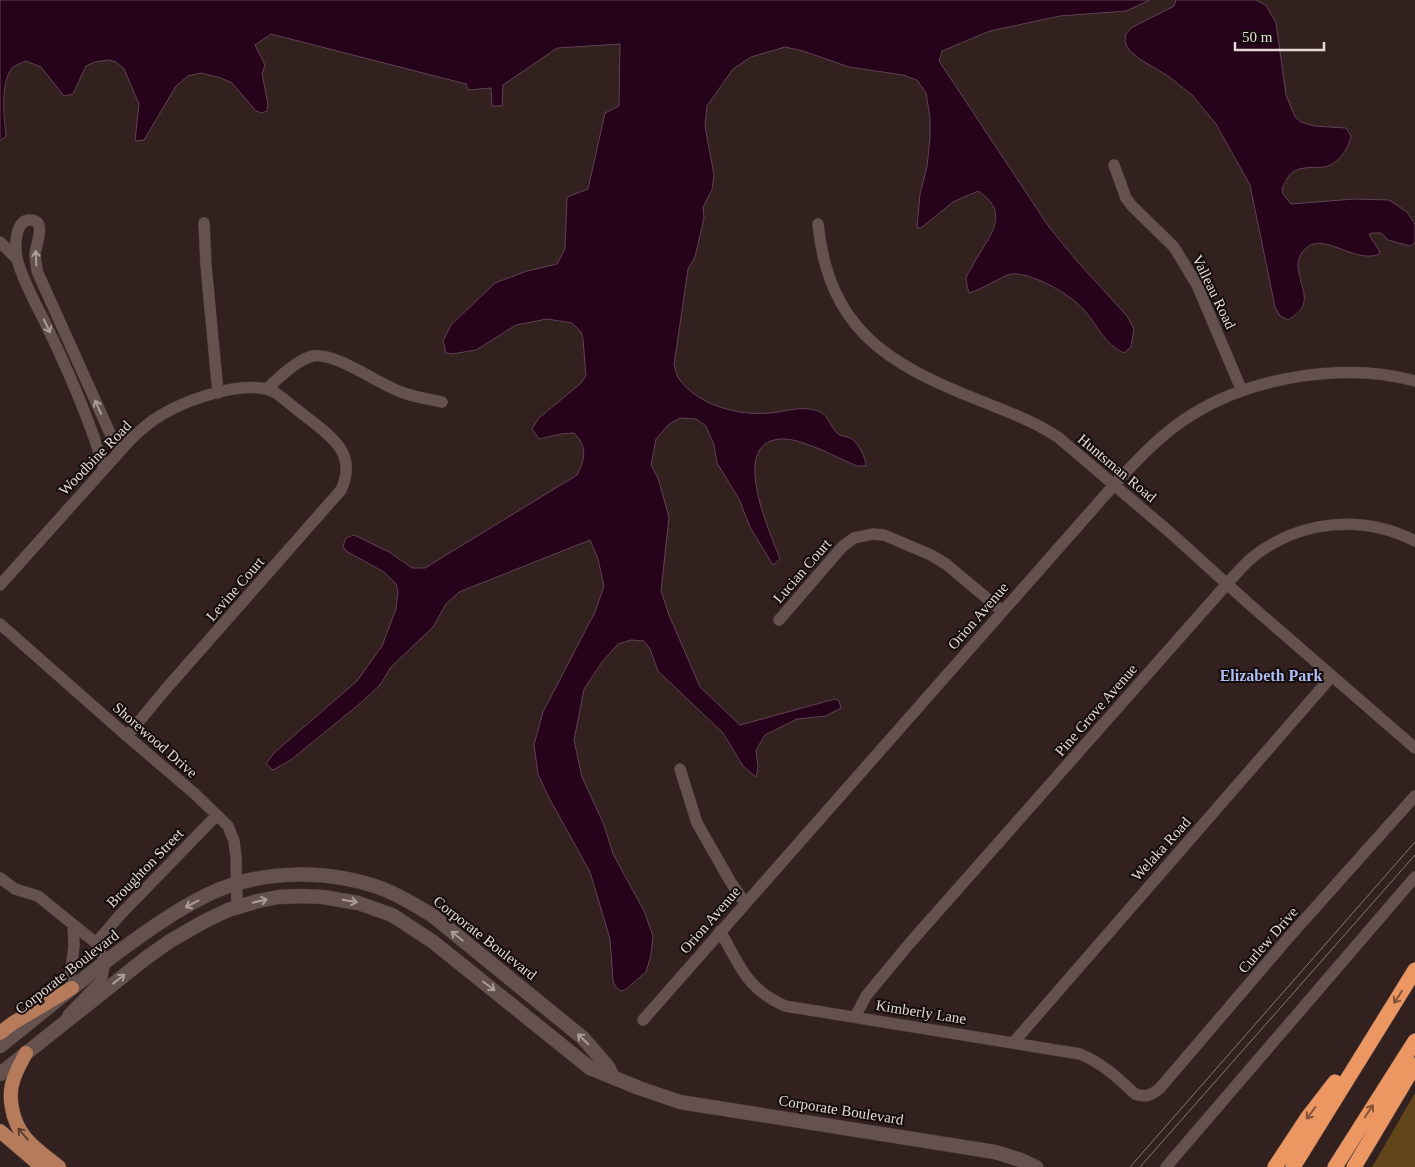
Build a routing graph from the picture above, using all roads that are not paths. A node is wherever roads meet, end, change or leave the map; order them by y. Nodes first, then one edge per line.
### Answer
1 (1114, 165) dead end
2 (204, 223) dead end
3 (818, 224) dead end
4 (0, 242) edge
5 (17, 259) junction
6 (1415, 381) edge
7 (267, 389) junction
8 (1242, 391) junction
9 (218, 393) junction
10 (442, 402) dead end
11 (118, 451) junction
12 (344, 454) joint
13 (104, 468) junction
14 (1114, 485) junction
15 (1415, 541) edge
16 (1227, 584) junction
17 (0, 585) edge
18 (1002, 611) junction
19 (779, 620) dead end
20 (0, 624) edge
21 (1332, 676) junction
22 (127, 736) junction
23 (1415, 748) edge
24 (680, 769) dead end
25 (1415, 796) edge
26 (217, 815) junction
27 (1415, 877) edge
28 (0, 878) edge
29 (236, 885) junction
30 (745, 903) junction
31 (237, 907) junction
32 (73, 925) junction
33 (720, 931) junction
34 (96, 944) junction
35 (105, 962) junction
36 (1415, 970) edge
37 (72, 988) junction
38 (854, 1016) junction
39 (1384, 1019) junction
40 (643, 1020) dead end
41 (55, 1029) junction
42 (0, 1033) edge
43 (1415, 1041) edge
44 (1013, 1043) junction
45 (0, 1046) edge
46 (26, 1053) junction
47 (1415, 1065) edge
48 (0, 1074) edge
49 (613, 1077) junction
50 (1141, 1096) joint
51 (0, 1131) edge
52 (42, 1167) edge
53 (59, 1167) edge
54 (1036, 1167) edge
55 (1166, 1167) edge
56 (1275, 1167) edge
57 (1293, 1167) edge
58 (1335, 1167) edge
59 (1354, 1167) edge

1 - 8 street, Valleau Road
2 - 9 street
3 - 14 street, Huntsman Road
4 - 5 street
11 -> 5 street
5 -> 13 street
6 - 8 street, Orion Avenue
7 - 9 street, Woodbine Road
7 - 10 street
7 - 12 street, Woodbine Road
8 - 14 street, Orion Avenue
9 - 11 street, Woodbine Road
11 - 13 street, Woodbine Road
12 - 22 street, Levine Court
13 - 17 street, Woodbine Road
14 - 16 street, Huntsman Road
14 - 18 street, Orion Avenue
15 - 16 street, Pine Grove Avenue
16 - 21 street, Huntsman Road
16 - 38 street, Pine Grove Avenue
18 - 19 street, Lucian Court
18 - 30 street, Orion Avenue
20 - 22 street, Shorewood Drive
21 - 23 street, Huntsman Road
21 - 44 street, Welaka Road
22 - 26 street, Shorewood Drive
24 - 30 street
25 - 50 street, Curlew Drive
26 - 29 street, Shorewood Drive
26 - 34 street, Broughton Street
27 - 55 street
28 - 32 street
29 - 31 street, Shorewood Drive
29 -> 35 street, Corporate Boulevard
49 -> 29 street, Corporate Boulevard
30 - 33 street, Orion Avenue
41 -> 31 street, Corporate Boulevard
31 -> 49 street, Corporate Boulevard
32 - 34 street
32 - 37 street
33 - 38 street, Kimberly Lane
33 - 40 street, Orion Avenue
34 - 35 street
35 - 37 street, Corporate Boulevard
35 - 41 street
36 -> 39 highway
37 - 42 main road
37 - 45 street, Corporate Boulevard
38 - 44 street, Kimberly Lane
39 -> 56 highway
39 - 57 highway
41 - 46 street, Corporate Boulevard
58 -> 43 highway
44 - 50 street, Kimberly Lane
46 - 48 street, Corporate Boulevard
53 -> 46 main road
47 - 59 highway
49 - 54 street, Corporate Boulevard
51 - 52 main road

